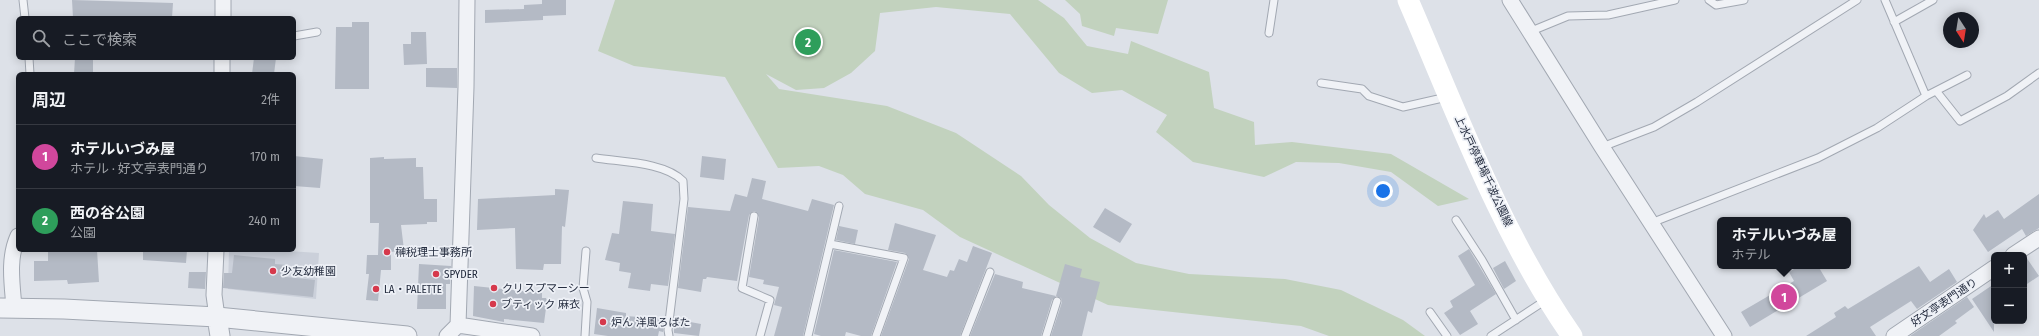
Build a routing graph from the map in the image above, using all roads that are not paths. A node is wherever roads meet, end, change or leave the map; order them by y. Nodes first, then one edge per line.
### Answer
1 (23, 0) edge
2 (223, 0) edge
3 (467, 0) edge
4 (1274, 0) edge
5 (1408, 0) edge
6 (1510, 0) edge
7 (1675, 0) edge
8 (1709, 0) edge
9 (1744, 0) edge
10 (1857, 0) edge
11 (1885, 0) edge
12 (1933, 0) edge
13 (25, 16) edge
14 (223, 16) edge
15 (1894, 22) junction
16 (317, 32) dead end
17 (1529, 32) junction
18 (1269, 33) dead end
19 (296, 36) edge
20 (29, 60) edge
21 (222, 60) edge
22 (30, 72) edge
23 (222, 72) edge
24 (2039, 73) edge
25 (1968, 75) dead end
26 (1321, 83) dead end
27 (1937, 92) junction
28 (1926, 96) junction
29 (1450, 97) junction
30 (1602, 147) junction
31 (596, 158) dead end
32 (839, 206) dead end
33 (754, 216) dead end
34 (1456, 220) dead end
35 (1650, 223) junction
36 (2039, 238) edge
37 (16, 240) edge
38 (830, 244) junction
39 (586, 251) dead end
40 (216, 252) edge
41 (2018, 252) edge
42 (1991, 270) edge
43 (990, 272) dead end
44 (1548, 298) junction
45 (1057, 301) dead end
46 (7, 308) edge
47 (1430, 312) dead end
48 (217, 318) junction
49 (1516, 320) junction
50 (458, 325) junction
51 (220, 336) edge
52 (407, 336) edge
53 (447, 336) edge
54 (532, 336) edge
55 (585, 336) edge
56 (669, 336) edge
57 (760, 336) edge
58 (808, 336) edge
59 (876, 336) edge
60 (965, 336) edge
61 (1046, 336) edge
62 (1447, 336) edge
63 (1491, 336) edge
64 (1572, 336) edge
65 (1724, 336) edge
66 (1894, 336) edge

1 - 13 lane
2 - 14 street
3 - 50 street
4 - 18 lane
5 - 29 main road, 上水戸停車場千波公園線
6 - 17 street
7 - 17 lane
8 - 9 lane
10 - 30 lane
11 - 15 lane
12 - 15 lane
15 - 28 lane
16 - 19 lane
17 - 30 street
20 - 22 lane
21 - 23 street
24 - 27 lane
25 - 27 lane
26 - 29 lane
27 - 28 lane
28 - 35 lane
29 - 44 main road, 上水戸停車場千波公園線
30 - 35 street
31 - 56 lane
32 - 38 lane
33 - 57 lane
34 - 49 lane
35 - 65 street
36 - 41 street
37 - 46 street
38 - 58 lane
38 - 59 lane
39 - 55 lane
40 - 48 street
42 - 66 street, 好文亭表門通り
43 - 60 lane
44 - 49 lane
44 - 64 main road, 上水戸停車場千波公園線
45 - 61 lane
46 - 48 street
47 - 62 lane
48 - 51 street
48 - 52 street
49 - 63 lane
50 - 53 street
50 - 54 street

